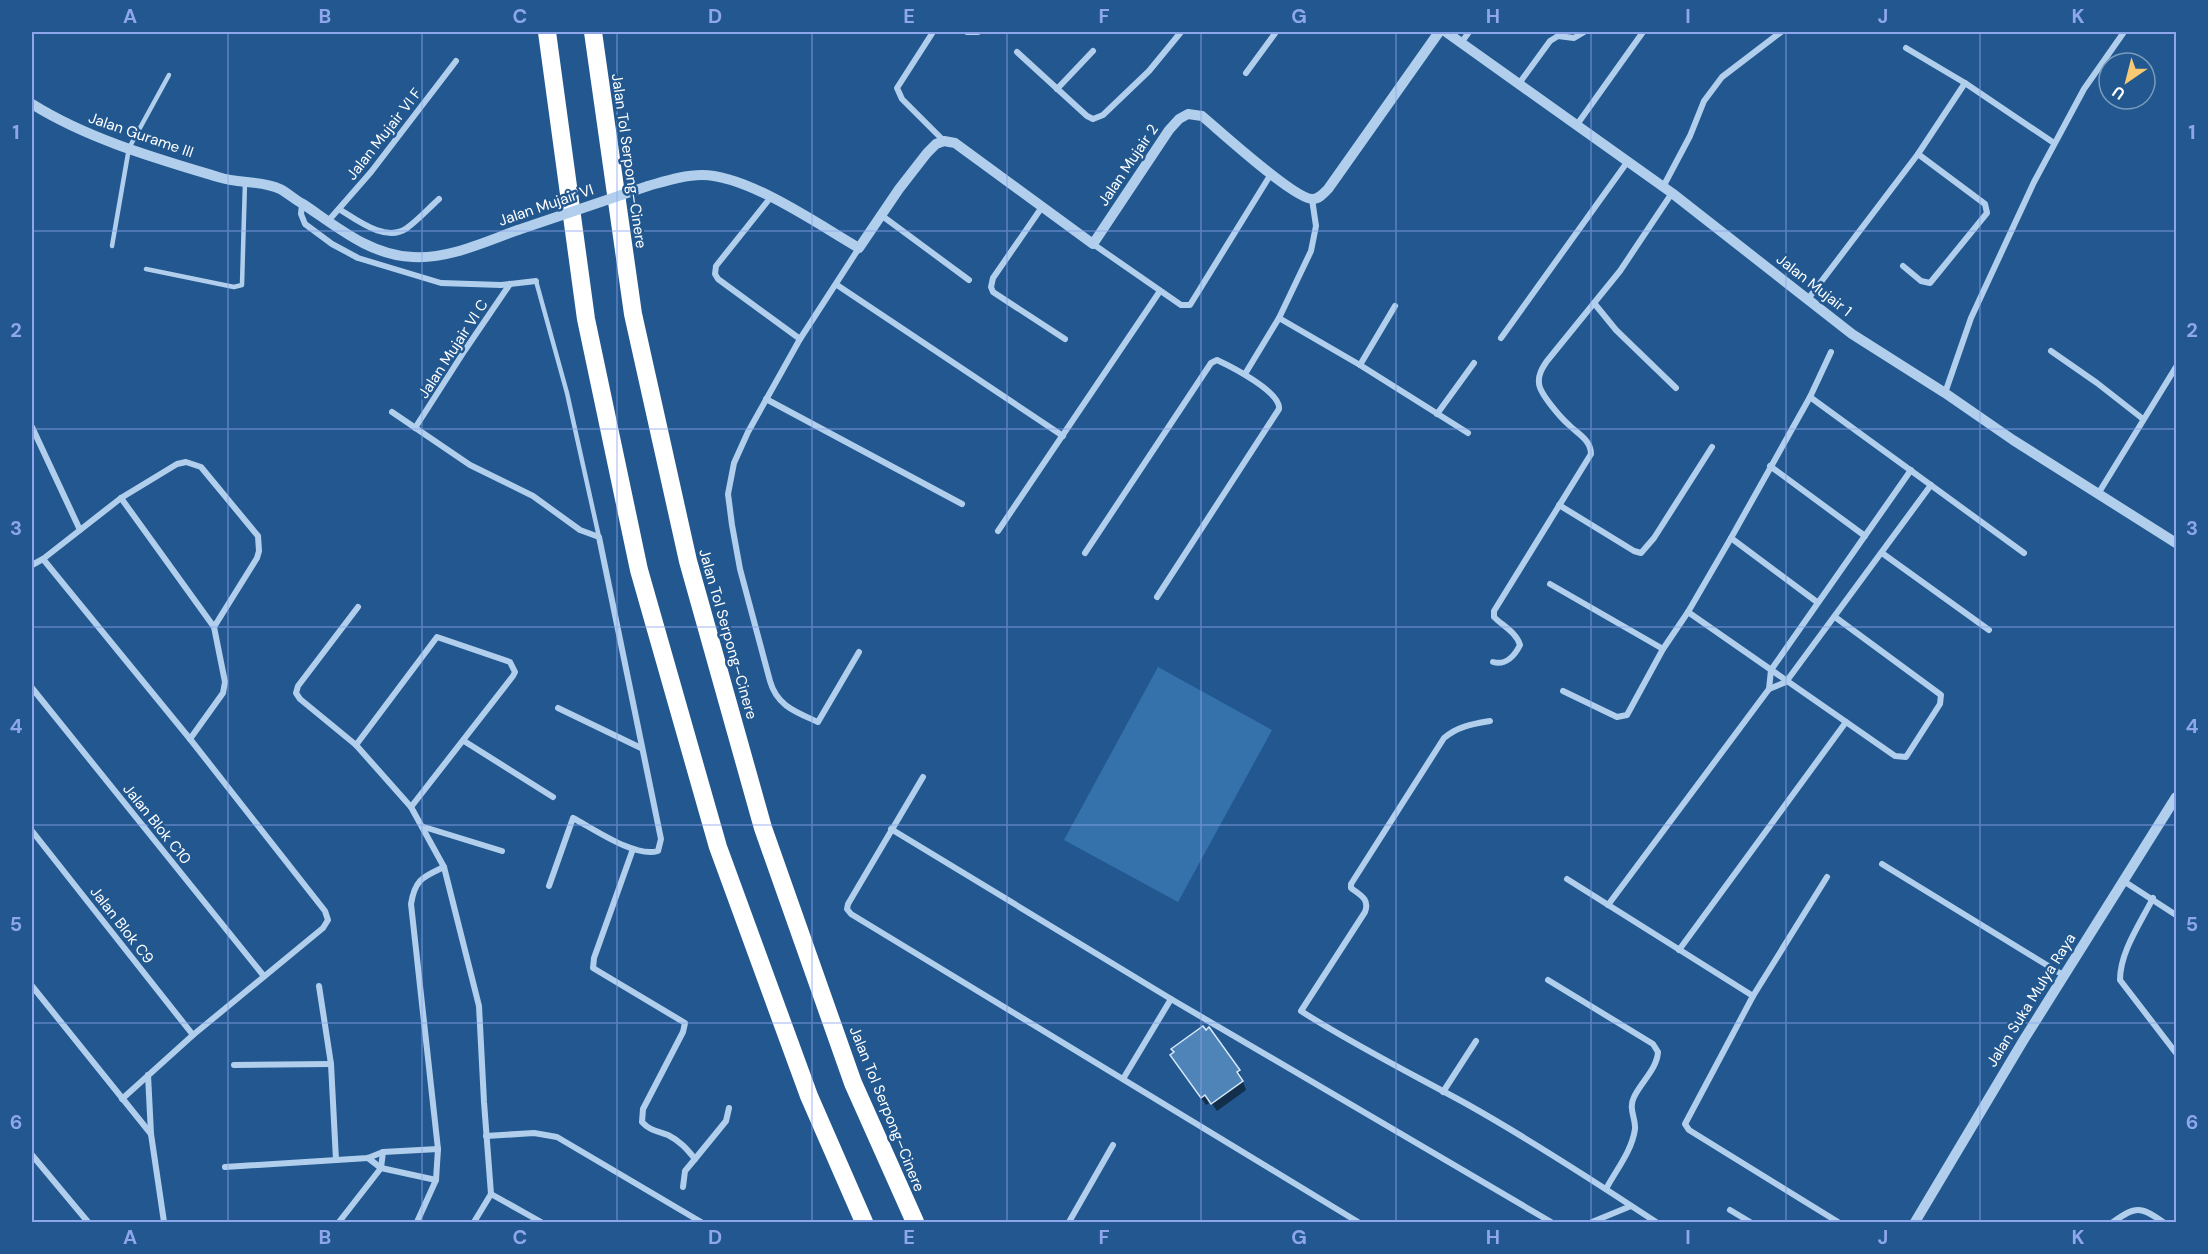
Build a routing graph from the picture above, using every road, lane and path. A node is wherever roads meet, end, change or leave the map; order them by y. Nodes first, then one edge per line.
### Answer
1 (547, 32) edge
2 (593, 32) edge
3 (933, 32) edge
4 (967, 32) edge
5 (978, 32) edge
6 (1181, 32) edge
7 (1276, 32) edge
8 (1438, 32) edge
9 (1446, 32) edge
10 (1469, 32) edge
11 (1584, 32) edge
12 (1643, 32) edge
13 (1781, 32) edge
14 (2124, 32) edge
15 (1461, 43) junction
16 (1906, 48) dead end
17 (1093, 51) dead end
18 (1017, 52) dead end
19 (456, 61) dead end
20 (1246, 73) dead end
21 (169, 75) dead end
22 (1965, 83) junction
23 (1518, 85) junction
24 (1057, 89) junction
25 (32, 104) edge
26 (1576, 126) junction
27 (944, 141) junction
28 (2054, 143) junction
29 (129, 148) junction
30 (1918, 154) junction
31 (1628, 161) junction
32 (1271, 174) junction
33 (245, 182) junction
34 (1667, 190) junction
35 (772, 196) junction
36 (439, 199) dead end
37 (1312, 199) junction
38 (303, 204) junction
39 (1042, 207) junction
40 (339, 209) junction
41 (881, 215) junction
42 (329, 220) junction
43 (1093, 244) junction
44 (112, 246) dead end
45 (859, 249) junction
46 (1903, 266) dead end
47 (146, 269) dead end
48 (969, 280) dead end
49 (536, 281) joint
50 (510, 284) junction
51 (837, 285) junction
52 (1160, 291) junction
53 (1808, 298) junction
54 (1594, 303) junction
55 (1395, 306) dead end
56 (1278, 318) junction
57 (1501, 338) dead end
58 (800, 339) junction
59 (1065, 339) dead end
60 (2051, 351) dead end
61 (1831, 352) dead end
62 (1474, 363) dead end
63 (1360, 365) junction
64 (2176, 367) edge
65 (1245, 374) junction
66 (1676, 388) dead end
67 (1945, 393) junction
68 (1810, 397) junction
69 (766, 399) junction
70 (392, 412) dead end
71 (1437, 414) junction
72 (2143, 419) junction
73 (32, 427) edge
74 (416, 428) junction
75 (1468, 433) dead end
76 (1063, 436) junction
77 (1712, 447) dead end
78 (1770, 466) junction
79 (1911, 470) junction
80 (1931, 485) junction
81 (2098, 495) junction
82 (121, 498) junction
83 (962, 504) dead end
84 (1559, 505) junction
85 (80, 530) junction
86 (998, 531) dead end
87 (1865, 536) junction
88 (599, 537) junction
89 (1731, 538) junction
90 (2176, 543) edge
91 (1085, 553) dead end
92 (1882, 553) junction
93 (2024, 553) dead end
94 (43, 559) junction
95 (32, 565) edge
96 (1550, 584) dead end
97 (1157, 597) dead end
98 (1817, 602) junction
99 (358, 607) dead end
100 (1688, 612) junction
101 (1835, 617) junction
102 (214, 627) junction
103 (1989, 630) dead end
104 (1663, 649) junction
105 (859, 652) dead end
106 (1493, 662) dead end
107 (1771, 670) junction
108 (1786, 682) junction
109 (32, 688) edge
110 (1769, 689) junction
111 (1563, 691) dead end
112 (558, 708) dead end
113 (1490, 721) dead end
114 (1846, 722) junction
115 (190, 739) junction
116 (464, 741) junction
117 (356, 745) junction
118 (641, 748) junction
119 (923, 777) dead end
120 (553, 797) dead end
121 (2176, 797) edge
122 (411, 807) junction
123 (2173, 811) edge
124 (424, 827) junction
125 (891, 829) junction
126 (32, 831) edge
127 (633, 849) junction
128 (502, 851) dead end
129 (1882, 864) dead end
130 (444, 867) junction
131 (1827, 877) dead end
132 (1567, 879) dead end
133 (2122, 880) junction
134 (549, 886) dead end
135 (2152, 898) junction
136 (1608, 905) junction
137 (2176, 915) edge
138 (1679, 950) junction
139 (263, 975) junction
140 (2063, 975) junction
141 (1548, 980) dead end
142 (32, 986) edge
143 (319, 986) dead end
144 (1753, 996) junction
145 (1171, 999) junction
146 (193, 1035) junction
147 (1476, 1041) dead end
148 (2176, 1053) edge
149 (331, 1064) junction
150 (234, 1065) dead end
151 (148, 1075) junction
152 (1124, 1079) junction
153 (1443, 1092) junction
154 (122, 1099) junction
155 (729, 1108) dead end
156 (151, 1134) junction
157 (486, 1136) junction
158 (1113, 1145) dead end
159 (438, 1149) junction
160 (383, 1152) junction
161 (32, 1155) edge
162 (368, 1158) junction
163 (695, 1158) junction
164 (336, 1160) junction
165 (225, 1167) dead end
166 (381, 1168) junction
167 (436, 1180) junction
168 (682, 1187) dead end
169 (1606, 1189) junction
170 (491, 1194) junction
171 (1631, 1206) junction
172 (1730, 1210) dead end
173 (88, 1222) edge
174 (164, 1222) edge
175 (339, 1222) edge
176 (417, 1222) edge
177 (474, 1222) edge
178 (542, 1222) edge
179 (701, 1222) edge
180 (864, 1222) edge
181 (915, 1222) edge
182 (1069, 1222) edge
183 (1358, 1222) edge
184 (1551, 1222) edge
185 (1592, 1222) edge
186 (1656, 1222) edge
187 (1750, 1222) edge
188 (1838, 1222) edge
189 (1915, 1222) edge
190 (2114, 1222) edge
191 (2163, 1222) edge

1 - 180 highway
2 - 181 highway, Jalan Tol Serpong–Cinere
3 - 27 street
4 - 5 street
6 - 24 street
7 - 20 street
8 - 37 street
9 - 15 street, Jalan Mujair 1
10 - 15 street
11 - 23 street
12 - 26 street
13 - 34 street
14 - 28 street
15 - 23 street, Jalan Mujair 1
16 - 22 street
17 - 24 street
18 - 24 street
19 - 40 street, Jalan Mujair VI F
21 - 29 lane
22 - 28 street
22 - 30 street
23 - 26 street, Jalan Mujair 1
25 - 29 street, Jalan Gurame III
26 - 31 street, Jalan Mujair 1
27 - 39 street
27 - 41 street
28 - 67 street
29 - 33 street, Jalan Gurame III
29 - 44 lane
30 - 46 street
30 - 53 street
31 - 34 street, Jalan Mujair 1
31 - 57 street
32 - 37 street, Jalan Mujair 2
32 - 43 street, Jalan Mujair 2
32 - 52 street
33 - 38 street, Jalan Mujair VI
33 - 47 lane
34 - 53 street, Jalan Mujair 1
34 - 54 street
35 - 42 street, Jalan Mujair VI, bridge
35 - 45 street, Jalan Mujair VI
35 - 58 street
36 - 40 street
37 - 56 street
38 - 42 street, Jalan Mujair VI
38 - 50 street
39 - 43 street
39 - 59 street
40 - 42 street, Jalan Mujair VI F
41 - 45 street
41 - 48 street
43 - 52 street
45 - 51 street
49 - 50 street
49 - 88 lane
50 - 74 street, Jalan Mujair VI C
51 - 58 street
51 - 76 street
52 - 76 street
53 - 67 street, Jalan Mujair 1
54 - 66 street
54 - 84 street
55 - 63 street
56 - 63 street
56 - 65 street
58 - 69 street
60 - 72 street
61 - 68 street
62 - 71 street
63 - 71 street
64 - 72 street
65 - 91 street
65 - 97 street
67 - 81 street, Jalan Mujair 1
68 - 78 street
68 - 79 street
69 - 83 street
69 - 105 street
70 - 74 street
71 - 75 street
72 - 81 street
73 - 85 street
74 - 88 street
76 - 86 street
77 - 84 street
78 - 87 street
78 - 89 street
79 - 80 street
79 - 87 street
80 - 92 street
80 - 93 street
81 - 90 street, Jalan Mujair 1
82 - 85 street
82 - 102 street
82 - 102 street
84 - 106 street
85 - 94 street
87 - 98 street
88 - 118 street
89 - 98 street
89 - 100 street
92 - 101 street
92 - 103 street
94 - 95 street
94 - 115 street
96 - 104 street
98 - 107 street
99 - 117 street
100 - 104 street
100 - 107 street
101 - 108 street
101 - 114 street
102 - 115 street
104 - 111 street
107 - 108 street
107 - 110 street
108 - 110 street
108 - 114 street
109 - 139 street, Jalan Blok C10
110 - 136 street
112 - 118 street
113 - 153 street
114 - 138 street
115 - 139 street
116 - 117 street
116 - 120 street
116 - 122 street
117 - 122 street
118 - 127 street
119 - 125 street
121 - 123 street, Jalan Suka Mulya Raya
122 - 124 street
123 - 133 street, Jalan Suka Mulya Raya
124 - 128 street
124 - 130 street
125 - 145 street
125 - 152 street
126 - 146 street, Jalan Blok C9
127 - 134 street
127 - 163 street
129 - 140 street
130 - 157 street
130 - 159 street
131 - 144 street
132 - 136 street
133 - 135 street
133 - 140 street, Jalan Suka Mulya Raya
135 - 137 street
135 - 148 street
136 - 138 street
138 - 144 street
139 - 146 street
140 - 189 street, Jalan Suka Mulya Raya
141 - 169 street
142 - 154 street
143 - 149 street
144 - 188 street
145 - 152 street
145 - 184 street
146 - 151 street
147 - 153 street
149 - 150 street
149 - 164 street
151 - 154 street
151 - 156 street
152 - 183 street
153 - 169 street
154 - 156 street
155 - 163 street
156 - 174 street
157 - 170 street
157 - 179 street
158 - 182 street
159 - 160 street
159 - 167 street
160 - 162 street
160 - 166 street
161 - 173 street
162 - 164 street
162 - 166 street
163 - 168 street
164 - 165 street
166 - 167 street
166 - 175 street
167 - 176 street
169 - 171 street
170 - 177 street
170 - 178 street
171 - 185 street
171 - 186 street
172 - 187 street
190 - 191 street

